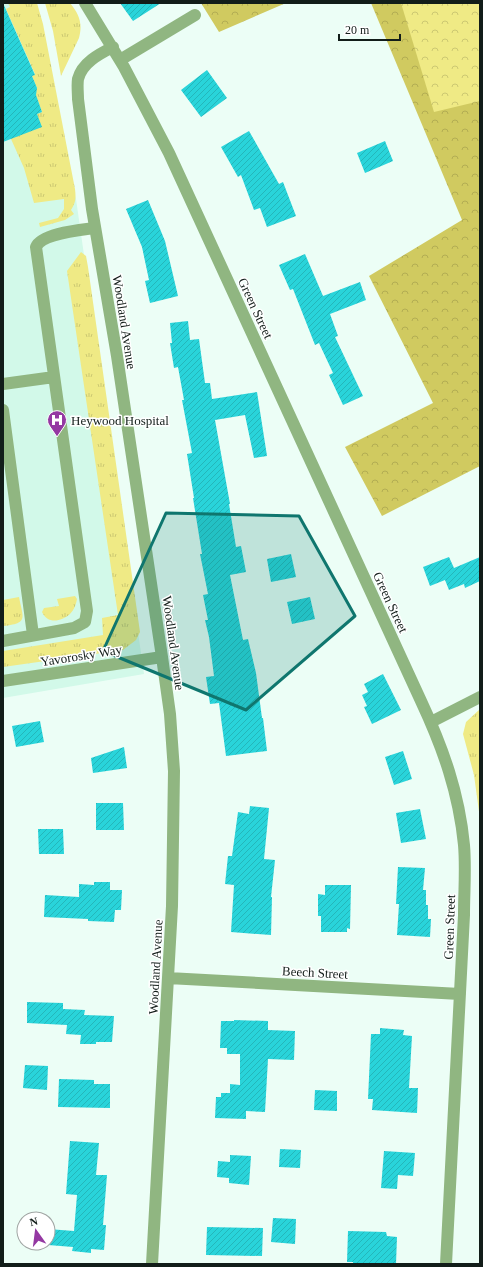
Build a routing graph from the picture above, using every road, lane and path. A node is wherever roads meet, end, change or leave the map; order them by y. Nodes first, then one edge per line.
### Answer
1 (85, 3) edge
2 (195, 15) dead end
3 (113, 46) junction
4 (120, 60) junction
5 (95, 228) junction
6 (54, 376) junction
7 (3, 384) edge
8 (3, 410) edge
9 (33, 635) junction
10 (3, 641) edge
11 (162, 657) junction
12 (3, 681) edge
13 (480, 697) edge
14 (431, 722) junction
15 (168, 978) junction
16 (460, 994) junction
17 (152, 1264) edge
18 (446, 1264) edge

1 - 3 street, Green Street
2 - 4 street
3 - 4 street, Green Street
3 - 5 street, Woodland Avenue
4 - 14 street, Green Street
5 - 6 street
5 - 11 street, Woodland Avenue
6 - 7 street
6 - 9 street
8 - 9 street
9 - 10 street
11 - 12 street, Yavorosky Way
11 - 15 street, Woodland Avenue
13 - 14 street
14 - 16 street, Green Street
15 - 16 street, Beech Street
15 - 17 street, Woodland Avenue
16 - 18 street, Green Street

